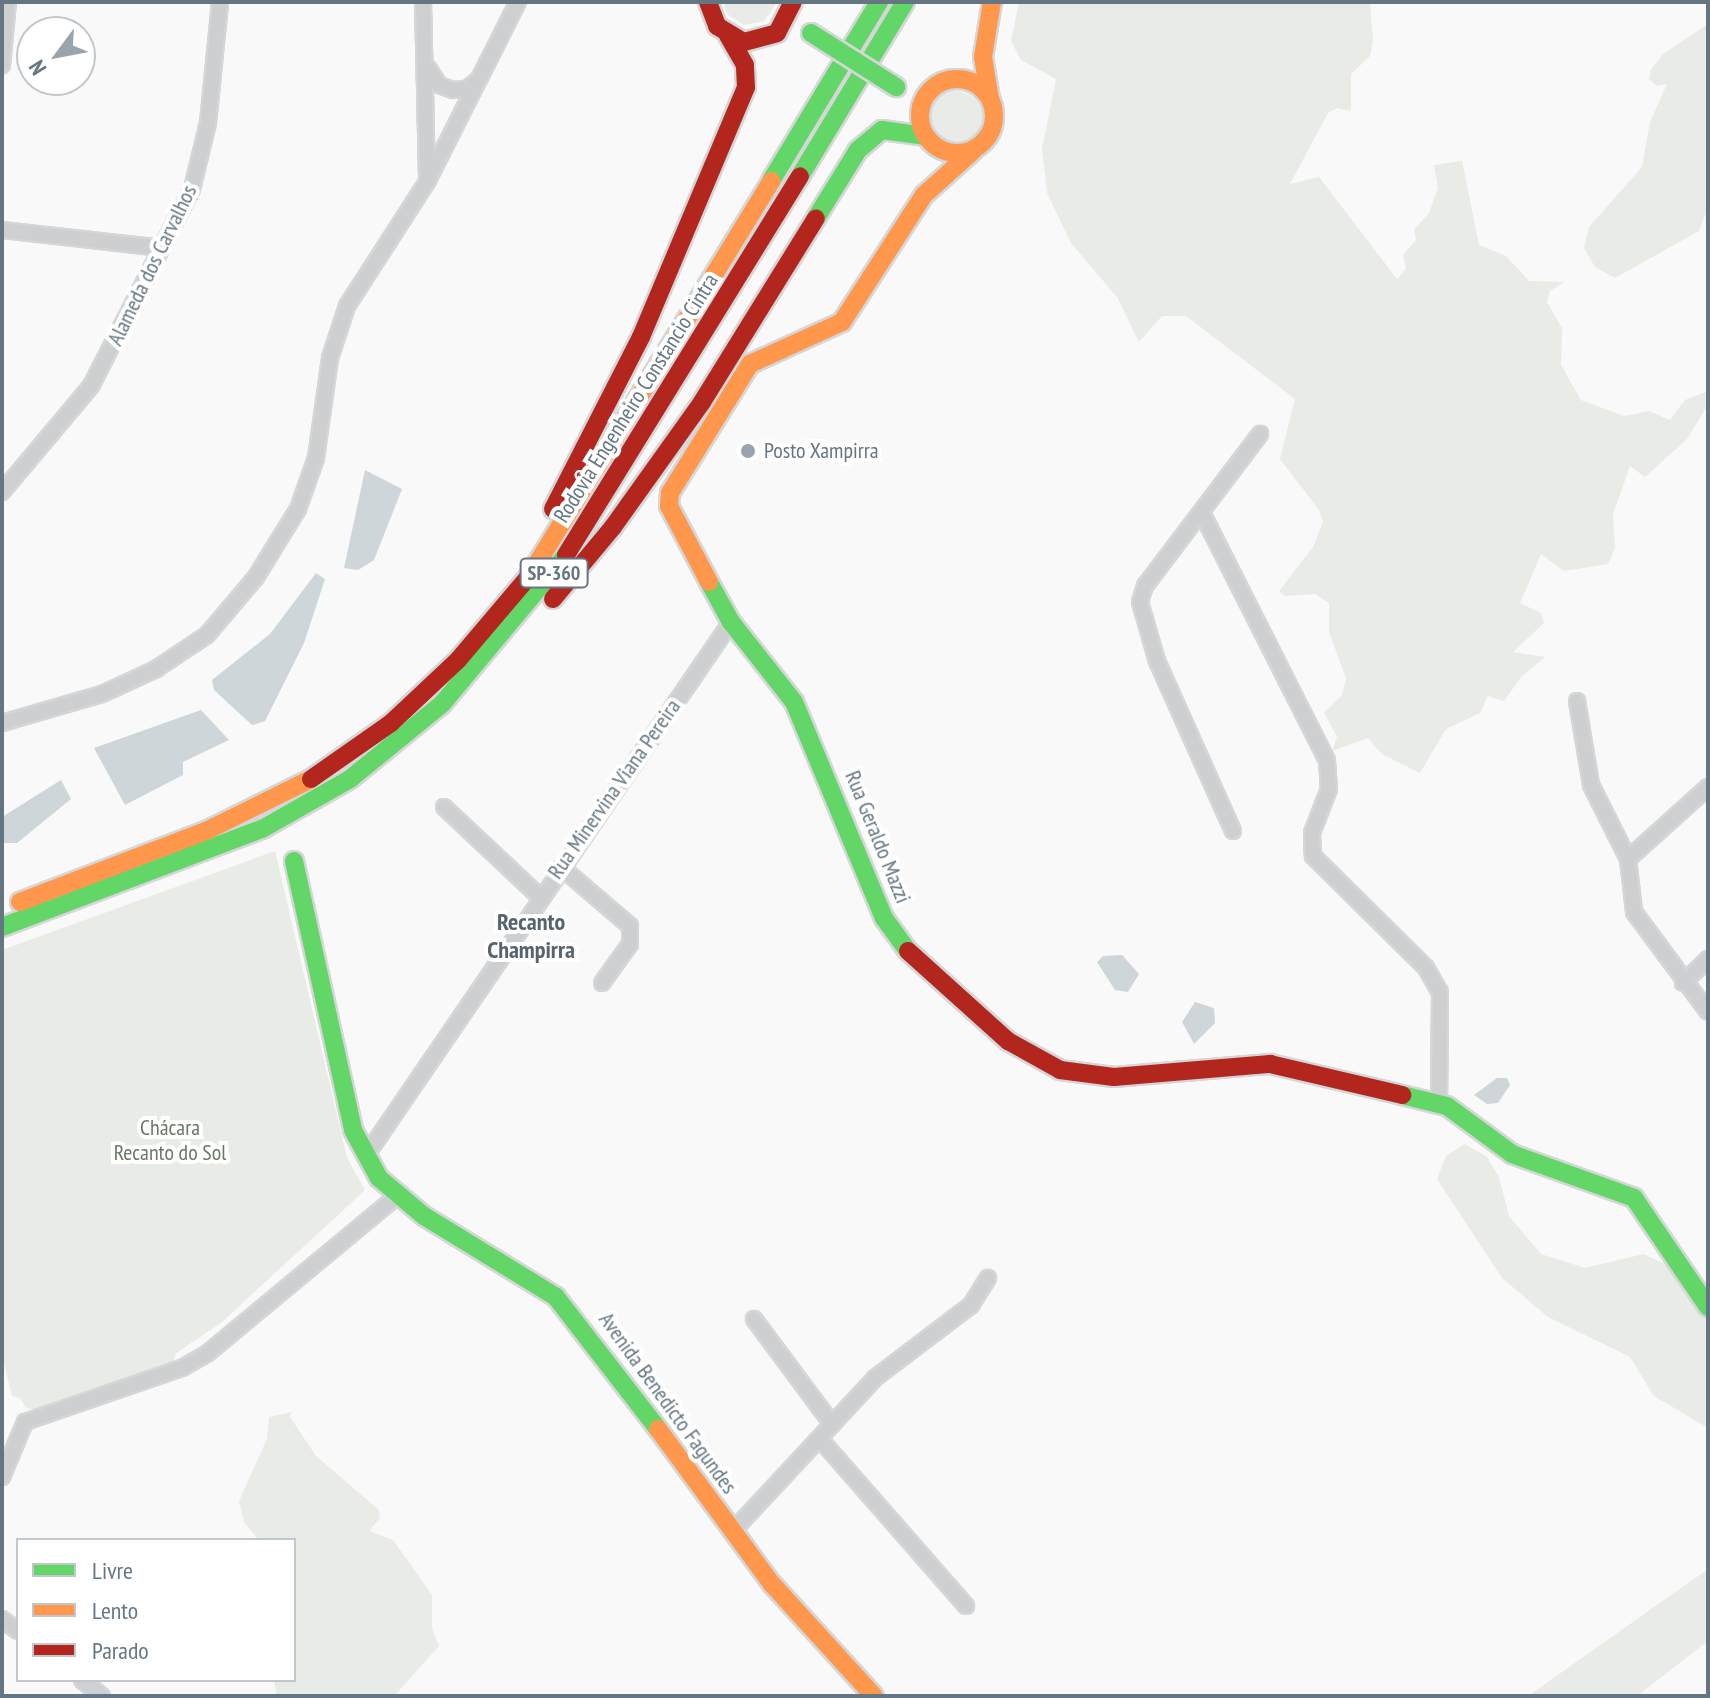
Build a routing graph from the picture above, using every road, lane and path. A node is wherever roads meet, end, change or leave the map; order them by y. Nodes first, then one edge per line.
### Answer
1 (8, 2) edge
2 (220, 2) edge
3 (423, 2) edge
4 (518, 2) edge
5 (708, 2) edge
6 (793, 2) edge
7 (879, 2) edge
8 (905, 2) edge
9 (992, 2) edge
10 (777, 33) junction
11 (810, 33) junction
12 (728, 36) junction
13 (2, 65) edge
14 (427, 67) junction
15 (481, 77) junction
16 (937, 84) junction
17 (898, 89) junction
18 (990, 99) junction
19 (926, 134) junction
20 (973, 151) junction
21 (427, 182) junction
22 (924, 195) junction
23 (2, 230) edge
24 (162, 248) junction
25 (1260, 434) dead end
26 (2, 492) edge
27 (1203, 515) junction
28 (731, 622) junction
29 (458, 660) junction
30 (477, 668) junction
31 (1577, 701) dead end
32 (2, 723) edge
33 (1708, 787) edge
34 (444, 807) dead end
35 (1233, 831) dead end
36 (1628, 859) junction
37 (294, 861) dead end
38 (561, 867) junction
39 (540, 897) junction
40 (2, 908) edge
41 (2, 927) edge
42 (1708, 959) edge
43 (602, 983) dead end
44 (1683, 983) junction
45 (1708, 1012) edge
46 (1439, 1104) junction
47 (365, 1157) junction
48 (397, 1196) junction
49 (988, 1278) dead end
50 (1708, 1307) edge
51 (754, 1319) dead end
52 (832, 1424) junction
53 (820, 1439) junction
54 (2, 1477) edge
55 (732, 1532) junction
56 (966, 1606) dead end
57 (84, 1682) edge
58 (102, 1696) edge
59 (874, 1696) edge

1 - 13 street
2 - 24 street, Alameda dos Carvalhos
3 - 14 street
4 - 15 street
5 - 12 main road
6 - 10 main road
6 - 11 main road
7 - 29 main road, Rodovia Engenheiro Constancio Cintra / SP-360
8 - 30 main road, Rodovia Engenheiro Constancio Cintra / SP-360
9 - 18 main road
10 - 11 main road
10 - 12 main road
11 - 17 main road, bridge
12 - 29 main road
14 - 15 street
14 - 21 street
15 - 21 street
16 - 17 main road
16 - 18 main road
16 - 19 main road
17 - 19 main road
18 - 20 main road
19 - 20 main road
19 - 22 main road
19 - 30 main road
20 - 22 main road
21 - 32 street
22 - 28 main road, Rua Geraldo Mazzi
23 - 24 street
24 - 26 street, Alameda dos Carvalhos
25 - 27 street
27 - 35 street
27 - 46 street
28 - 38 street, Rua Minervina Viana Pereira
28 - 46 main road, Rua Geraldo Mazzi
29 - 40 main road, Rodovia Engenheiro Constancio Cintra / SP-360
30 - 41 main road, Rodovia Engenheiro Constancio Cintra / SP-360
31 - 36 street
33 - 36 street
34 - 39 street
36 - 44 street
37 - 47 main road, Avenida Benedicto Fagundes
38 - 39 street, Rua Minervina Viana Pereira
38 - 43 street
39 - 47 street, Rua Minervina Viana Pereira
42 - 44 street
44 - 45 street
46 - 50 main road, Rua Geraldo Mazzi
47 - 48 main road, Avenida Benedicto Fagundes
48 - 54 street
48 - 55 main road, Avenida Benedicto Fagundes
49 - 52 street
51 - 52 street
52 - 53 street
53 - 55 street
53 - 56 street
55 - 59 main road, Avenida Benedicto Fagundes
57 - 58 street

